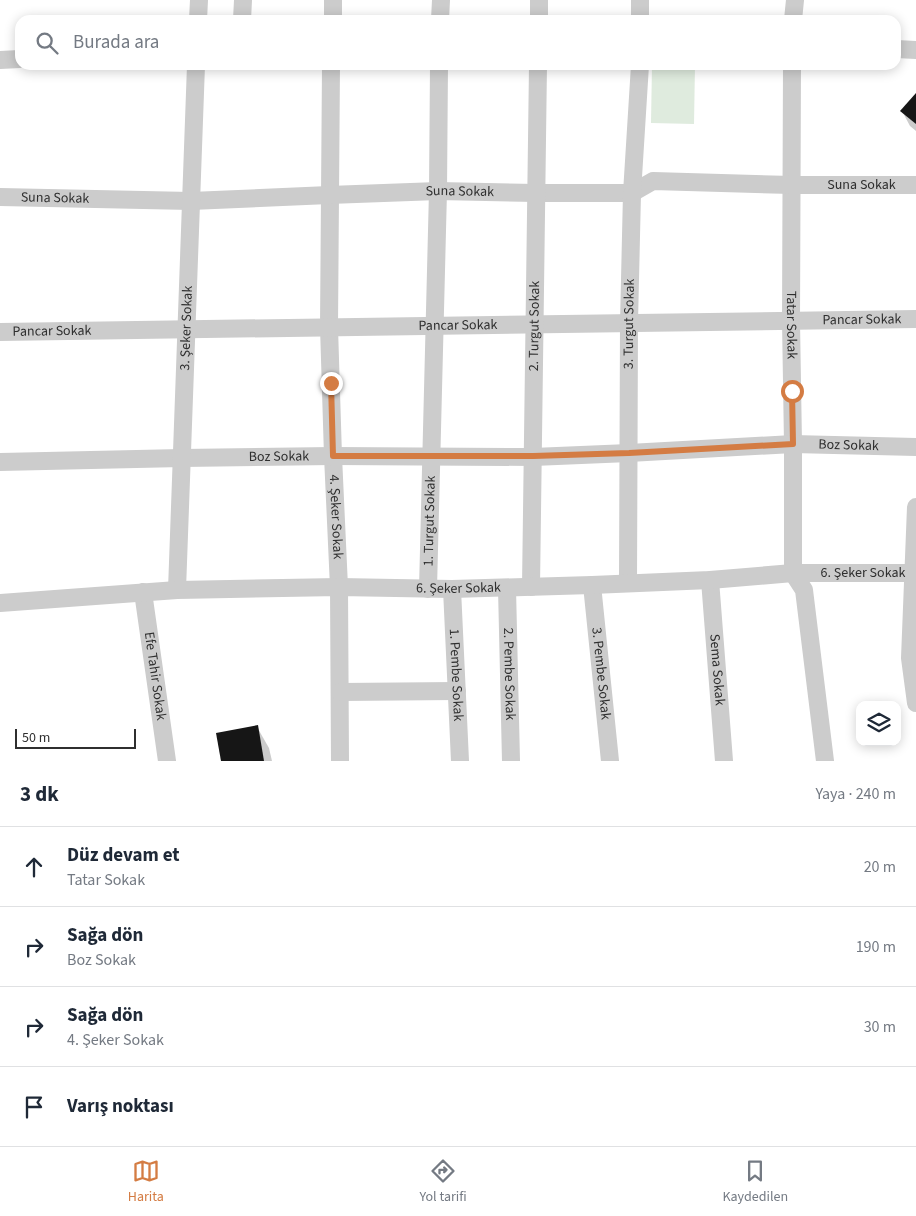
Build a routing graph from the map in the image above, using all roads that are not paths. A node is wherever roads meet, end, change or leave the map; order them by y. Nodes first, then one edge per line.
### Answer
1 (199, 0) edge
2 (243, 0) edge
3 (334, 0) edge
4 (441, 0) edge
5 (539, 0) edge
6 (640, 0) edge
7 (794, 0) edge
8 (198, 15) edge
9 (242, 15) edge
10 (333, 15) edge
11 (440, 15) edge
12 (539, 15) edge
13 (640, 15) edge
14 (793, 15) edge
15 (901, 49) edge
16 (916, 50) edge
17 (0, 60) edge
18 (15, 60) edge
19 (196, 70) edge
20 (331, 70) edge
21 (439, 70) edge
22 (538, 70) edge
23 (640, 70) edge
24 (792, 70) edge
25 (792, 185) junction
26 (916, 185) edge
27 (438, 191) junction
28 (536, 193) junction
29 (632, 193) junction
30 (329, 194) junction
31 (0, 197) edge
32 (191, 201) junction
33 (916, 319) edge
34 (791, 320) junction
35 (629, 323) junction
36 (534, 324) junction
37 (434, 326) junction
38 (329, 328) junction
39 (186, 330) junction
40 (0, 332) edge
41 (793, 444) junction
42 (916, 448) edge
43 (629, 453) junction
44 (333, 456) junction
45 (431, 456) junction
46 (533, 456) junction
47 (182, 458) junction
48 (0, 462) edge
49 (916, 507) edge
50 (793, 573) junction
51 (914, 573) edge
52 (710, 580) junction
53 (628, 583) junction
54 (592, 585) junction
55 (339, 587) junction
56 (530, 587) junction
57 (428, 588) junction
58 (507, 588) junction
59 (452, 589) junction
60 (177, 590) junction
61 (143, 592) junction
62 (0, 603) edge
63 (457, 691) junction
64 (340, 692) junction
65 (916, 704) edge
66 (168, 761) edge
67 (340, 761) edge
68 (460, 761) edge
69 (511, 761) edge
70 (610, 761) edge
71 (724, 761) edge
72 (825, 761) edge

1 - 8 street
2 - 9 street
3 - 10 street
4 - 11 street
5 - 12 street
6 - 13 street
7 - 14 street
15 - 16 street
17 - 18 street
19 - 32 street, 3. Şeker Sokak
20 - 30 street, 4. Şeker Sokak
21 - 27 street, 1. Turgut Sokak
22 - 28 street, 2. Turgut Sokak
23 - 29 street, 3. Turgut Sokak
24 - 25 street, Tatar Sokak
25 - 26 street, Suna Sokak
25 - 29 street, Suna Sokak
25 - 34 street, Tatar Sokak
27 - 28 street, Suna Sokak
27 - 30 street, Suna Sokak
27 - 37 street, 1. Turgut Sokak
28 - 29 street, Suna Sokak
28 - 36 street, 2. Turgut Sokak
29 - 35 street, 3. Turgut Sokak
30 - 32 street, Suna Sokak
30 - 38 street, 4. Şeker Sokak
31 - 32 street, Suna Sokak
32 - 39 street, 3. Şeker Sokak
33 - 34 street, Pancar Sokak
34 - 35 street, Pancar Sokak
34 - 41 street, Tatar Sokak
35 - 36 street, Pancar Sokak
35 - 43 street, 3. Turgut Sokak
36 - 37 street, Pancar Sokak
36 - 46 street, 2. Turgut Sokak
37 - 38 street, Pancar Sokak
37 - 45 street, 1. Turgut Sokak
38 - 39 street, Pancar Sokak
38 - 44 street, 4. Şeker Sokak
39 - 40 street, Pancar Sokak
39 - 47 street, 3. Şeker Sokak
41 - 42 street, Boz Sokak
41 - 43 street, Boz Sokak
41 - 50 street, Tatar Sokak
43 - 46 street, Boz Sokak
43 - 53 street, 3. Turgut Sokak
44 - 45 street, Boz Sokak
44 - 47 street, Boz Sokak
44 - 55 street, 4. Şeker Sokak
45 - 46 street, Boz Sokak
45 - 57 street, 1. Turgut Sokak
46 - 56 street, 2. Turgut Sokak
47 - 48 street, Boz Sokak
47 - 60 street, 3. Şeker Sokak
49 - 51 street
50 - 51 street, 6. Şeker Sokak
50 - 52 street, 6. Şeker Sokak
50 - 72 street, Tatar Sokak
51 - 65 street
52 - 53 street, 6. Şeker Sokak
52 - 71 street, Sema Sokak
53 - 54 street, 6. Şeker Sokak
54 - 56 street, 6. Şeker Sokak
54 - 70 street, 3. Pembe Sokak
55 - 57 street, 6. Şeker Sokak
55 - 60 street, 6. Şeker Sokak
55 - 64 street, 4. Şeker Sokak
56 - 58 street, 6. Şeker Sokak
57 - 59 street, 6. Şeker Sokak
58 - 59 street, 6. Şeker Sokak
58 - 69 street, 2. Pembe Sokak
59 - 63 street, 1. Pembe Sokak
60 - 61 street, 6. Şeker Sokak
61 - 62 street, 6. Şeker Sokak
61 - 66 street, Efe Tahir Sokak
63 - 64 street
63 - 68 street, 1. Pembe Sokak
64 - 67 street, 4. Şeker Sokak

